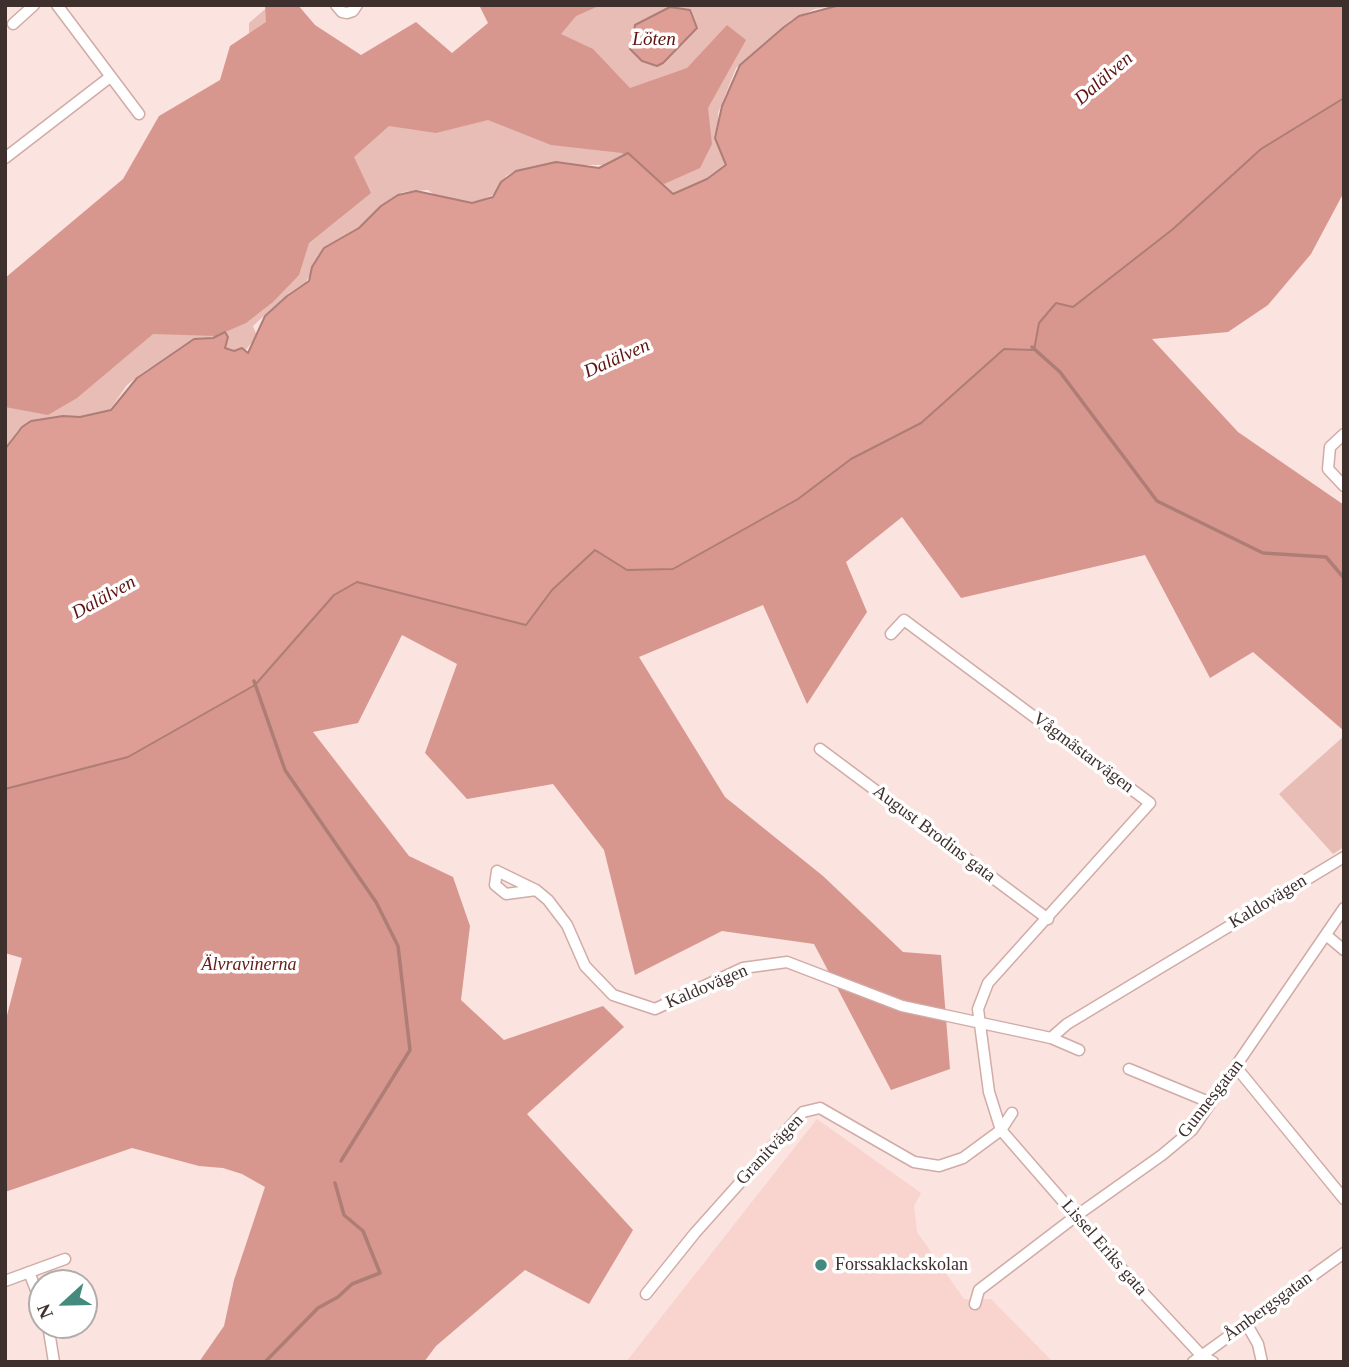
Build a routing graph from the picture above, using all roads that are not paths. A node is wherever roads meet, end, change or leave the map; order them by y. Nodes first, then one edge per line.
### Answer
1 (34, 5) edge
2 (57, 5) edge
3 (336, 5) edge
4 (357, 5) edge
5 (13, 24) dead end
6 (110, 77) junction
7 (139, 114) dead end
8 (5, 158) edge
9 (1344, 434) edge
10 (1344, 486) edge
11 (891, 634) dead end
12 (820, 749) dead end
13 (1344, 857) edge
14 (536, 890) junction
15 (1344, 908) edge
16 (1048, 919) junction
17 (1326, 934) junction
18 (1344, 950) edge
19 (980, 1023) junction
20 (1051, 1038) junction
21 (1079, 1050) dead end
22 (1236, 1068) junction
23 (1129, 1069) dead end
24 (1209, 1102) junction
25 (1012, 1112) dead end
26 (1001, 1130) junction
27 (1344, 1199) edge
28 (1076, 1216) junction
29 (1344, 1253) edge
30 (65, 1259) dead end
31 (37, 1269) edge
32 (28, 1272) edge
33 (5, 1281) edge
34 (646, 1294) dead end
35 (975, 1304) dead end
36 (1246, 1323) junction
37 (50, 1339) edge
38 (1197, 1359) edge
39 (54, 1362) edge
40 (1213, 1362) edge
41 (1262, 1362) edge

1 - 5 street
2 - 6 street
3 - 4 street
6 - 7 street
6 - 8 street
9 - 10 street
11 - 16 street, Vågmästarvägen
12 - 16 street, August Brodins gata
13 - 20 street, Kaldovägen
14 - 14 street, Kaldovägen
14 - 19 street, Kaldovägen
15 - 17 street, Gunnesgatan
16 - 19 street, Vågmästarvägen
17 - 18 street
17 - 22 street, Gunnesgatan
19 - 20 street, Kaldovägen
19 - 26 street
20 - 21 street, Kaldovägen
22 - 24 street, Gunnesgatan
22 - 27 street
23 - 24 street
24 - 28 street, Gunnesgatan
25 - 26 street, Granitvägen
26 - 28 street, Lissel Eriks gata
26 - 34 street, Granitvägen
28 - 35 street, Gunnesgatan
28 - 38 street, Lissel Eriks gata
29 - 36 street, Åmbergsgatan
30 - 31 street
32 - 33 street
36 - 38 street, Åmbergsgatan
36 - 41 street
37 - 39 street
38 - 40 street, Lissel Eriks gata

